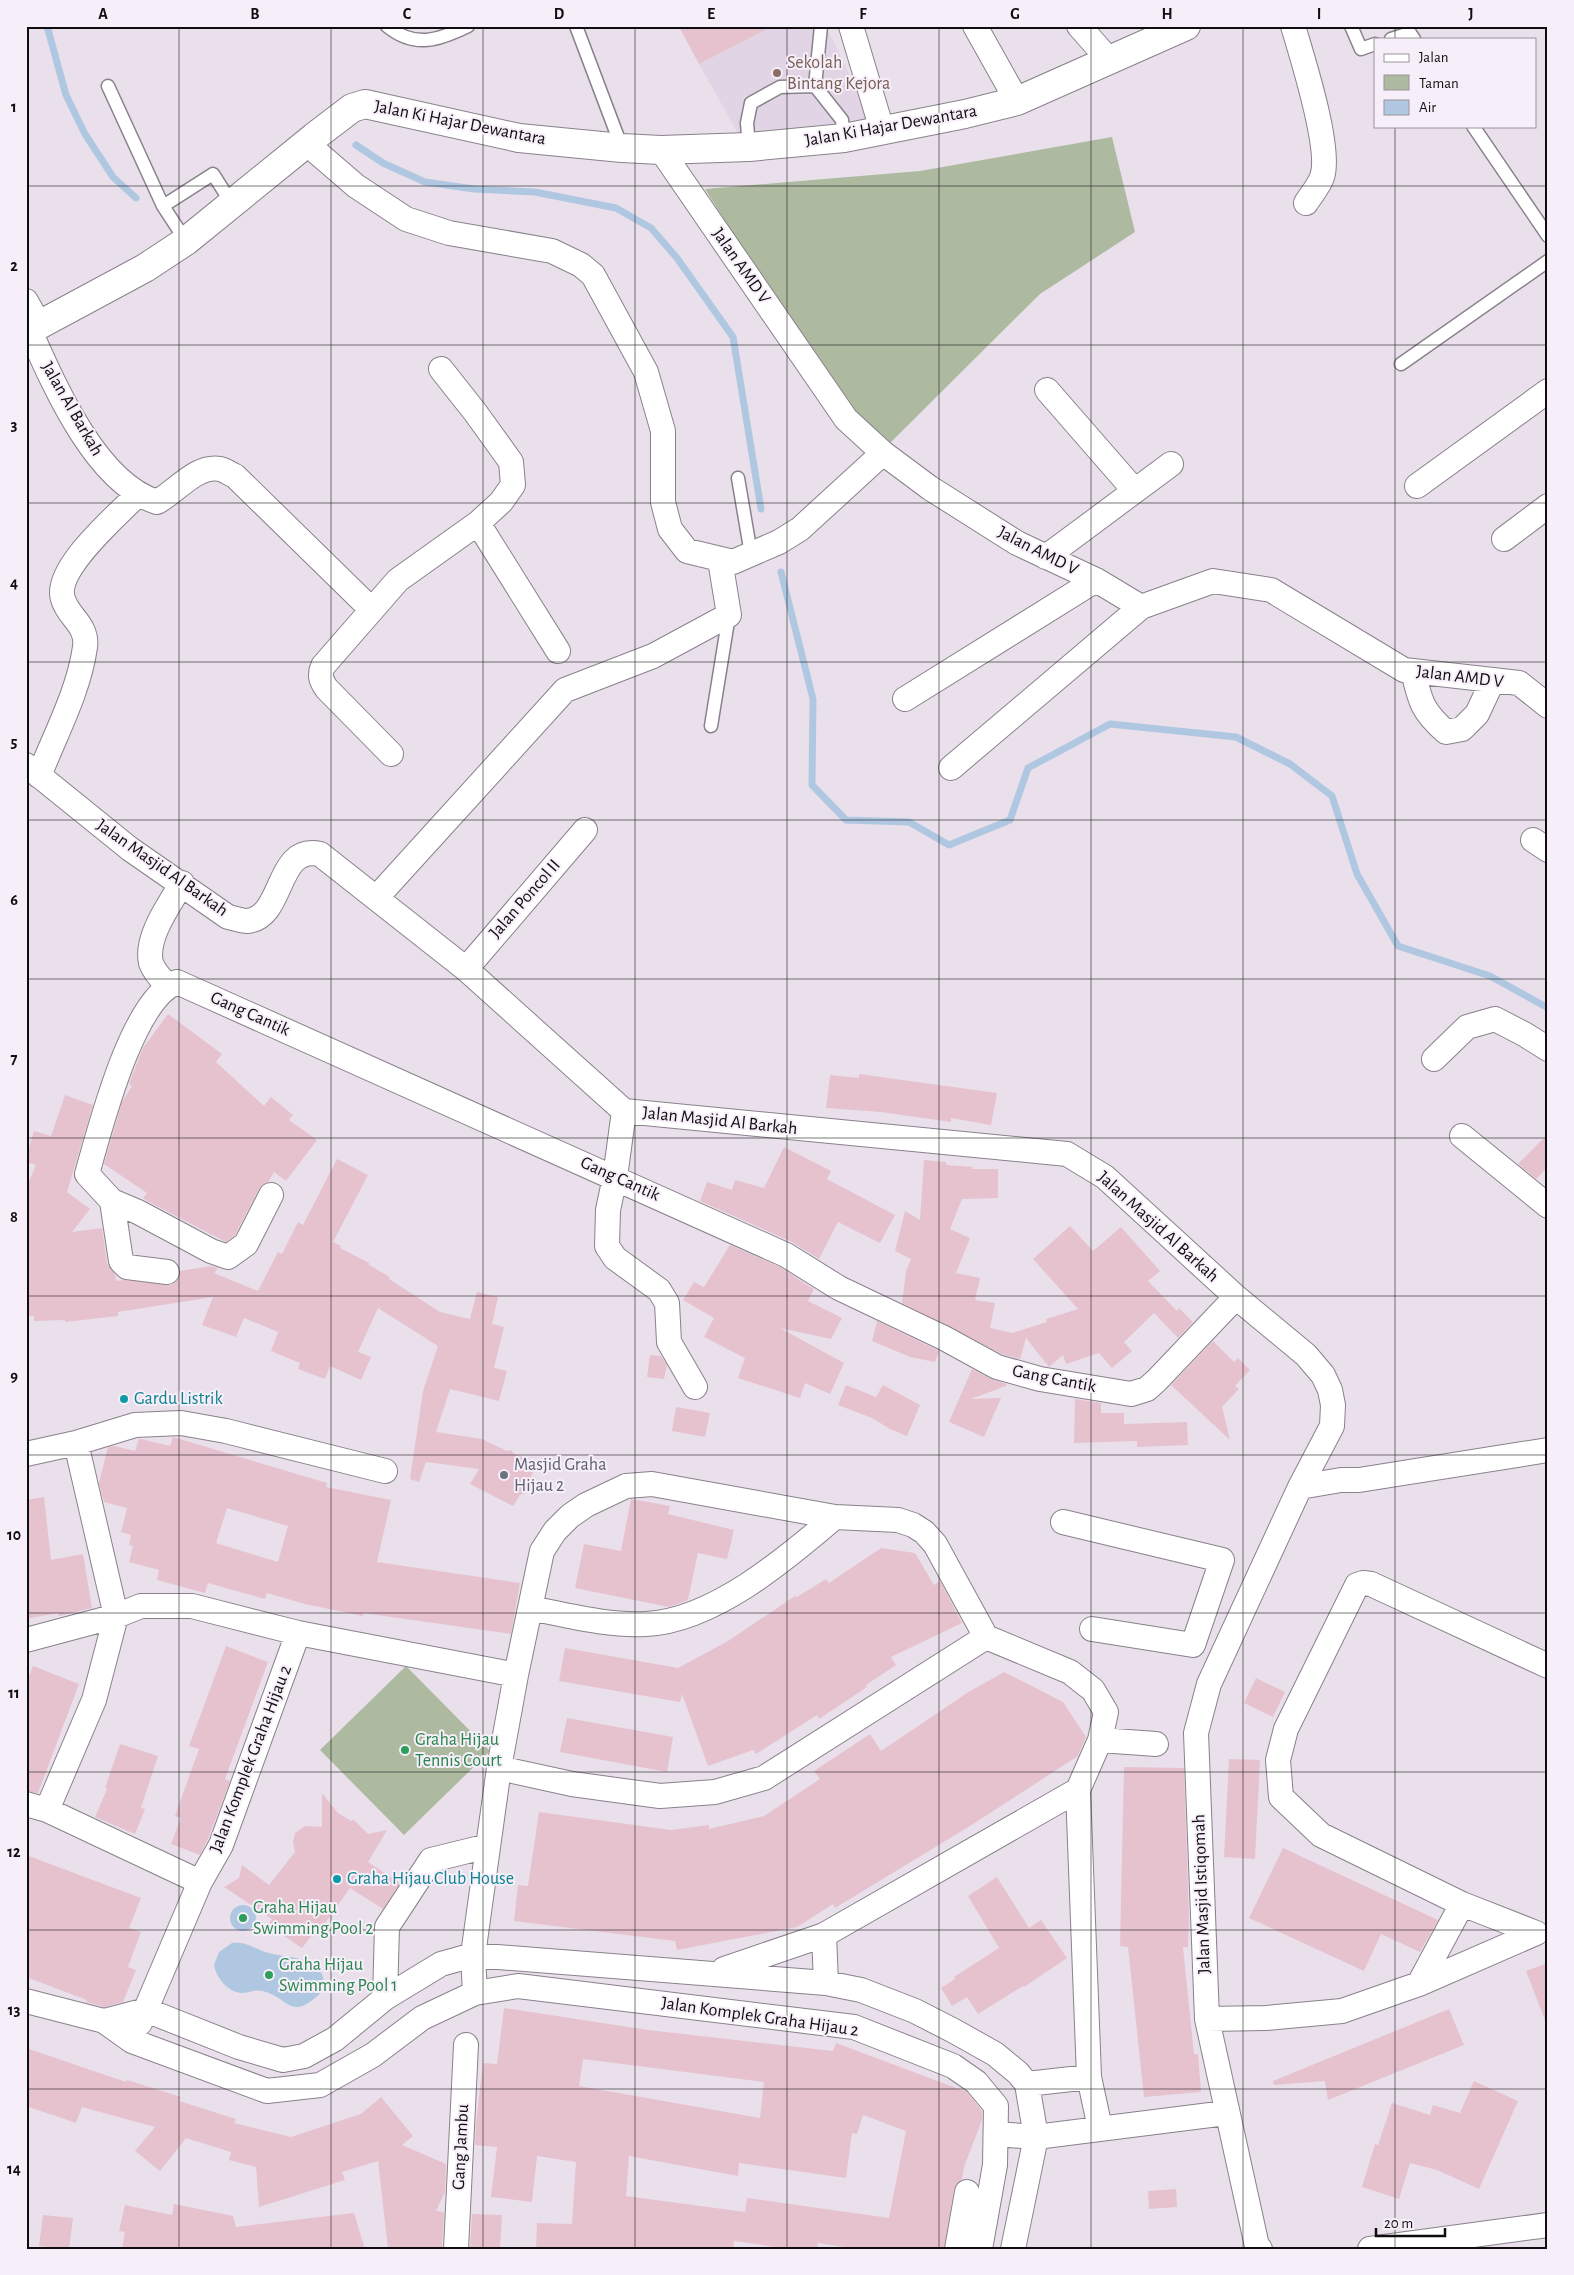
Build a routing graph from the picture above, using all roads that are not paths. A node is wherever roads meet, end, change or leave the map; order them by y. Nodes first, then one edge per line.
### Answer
1 (387, 26) edge
2 (468, 26) edge
3 (576, 26) edge
4 (822, 26) edge
5 (851, 26) edge
6 (976, 26) edge
7 (1079, 26) edge
8 (1186, 26) edge
9 (1292, 26) edge
10 (1351, 26) edge
11 (1147, 34) edge
12 (1394, 38) edge
13 (1413, 38) edge
14 (1374, 44) edge
15 (1110, 60) junction
16 (108, 86) dead end
17 (815, 86) junction
18 (1017, 101) junction
19 (1474, 128) edge
20 (882, 130) junction
21 (844, 138) junction
22 (310, 140) junction
23 (749, 147) junction
24 (622, 148) junction
25 (661, 150) junction
26 (226, 195) junction
27 (1306, 204) dead end
28 (165, 210) junction
29 (1548, 236) edge
30 (183, 237) junction
31 (1548, 262) edge
32 (26, 301) edge
33 (32, 329) edge
34 (1401, 364) dead end
35 (441, 369) dead end
36 (1047, 390) dead end
37 (1548, 391) edge
38 (883, 454) junction
39 (1171, 464) dead end
40 (738, 478) dead end
41 (1417, 486) dead end
42 (1135, 491) junction
43 (142, 496) junction
44 (1548, 506) edge
45 (478, 524) junction
46 (1504, 539) dead end
47 (751, 554) junction
48 (1046, 557) junction
49 (720, 560) junction
50 (1096, 580) junction
51 (1141, 607) junction
52 (372, 610) junction
53 (729, 615) junction
54 (558, 651) dead end
55 (1413, 671) junction
56 (1492, 680) junction
57 (906, 699) dead end
58 (1548, 706) edge
59 (710, 726) dead end
60 (391, 754) dead end
61 (951, 768) dead end
62 (32, 771) edge
63 (585, 830) dead end
64 (182, 883) junction
65 (377, 897) junction
66 (466, 969) junction
67 (167, 985) junction
68 (1548, 1049) edge
69 (1434, 1058) dead end
70 (624, 1111) junction
71 (1462, 1136) dead end
72 (615, 1177) junction
73 (271, 1194) dead end
74 (112, 1202) junction
75 (1548, 1206) edge
76 (167, 1272) dead end
77 (1236, 1297) junction
78 (695, 1387) dead end
79 (76, 1443) junction
80 (1548, 1450) edge
81 (1318, 1453) junction
82 (26, 1454) edge
83 (385, 1471) dead end
84 (1341, 1480) junction
85 (1297, 1494) junction
86 (835, 1517) junction
87 (1063, 1522) dead end
88 (1273, 1548) joint
89 (1209, 1599) junction
90 (1244, 1606) junction
91 (530, 1608) junction
92 (116, 1616) junction
93 (1092, 1630) dead end
94 (298, 1633) junction
95 (986, 1637) junction
96 (26, 1640) edge
97 (1548, 1666) edge
98 (516, 1675) junction
99 (1100, 1740) junction
100 (1156, 1744) dead end
101 (499, 1768) junction
102 (1078, 1790) junction
103 (37, 1807) edge
104 (488, 1846) junction
105 (200, 1882) junction
106 (1462, 1904) junction
107 (1542, 1931) edge
108 (824, 1935) junction
109 (473, 1955) junction
110 (713, 1973) junction
111 (826, 1982) junction
112 (1418, 1984) junction
113 (475, 1993) junction
114 (385, 1998) junction
115 (26, 2001) edge
116 (146, 2010) junction
117 (1207, 2019) junction
118 (104, 2021) junction
119 (132, 2041) junction
120 (466, 2045) dead end
121 (1089, 2077) junction
122 (1027, 2084) junction
123 (1226, 2112) junction
124 (1100, 2128) junction
125 (996, 2134) junction
126 (1036, 2137) junction
127 (967, 2192) dead end
128 (1548, 2224) edge
129 (1425, 2244) edge
130 (456, 2249) edge
131 (957, 2249) edge
132 (980, 2249) edge
133 (1012, 2249) edge
134 (1260, 2249) edge
135 (1370, 2249) edge

1 - 2 lane
3 - 24 lane
4 - 17 lane
5 - 20 street
6 - 18 street
7 - 15 street
8 - 11 main road, Jalan Ki Hajar Dewantara
9 - 27 street
10 - 14 lane
11 - 15 main road, Jalan Ki Hajar Dewantara
12 - 13 lane
15 - 18 main road, Jalan Ki Hajar Dewantara
16 - 28 lane
17 - 21 lane
17 - 23 lane
18 - 20 main road, Jalan Ki Hajar Dewantara
19 - 29 lane
20 - 21 main road, Jalan Ki Hajar Dewantara
21 - 23 main road, Jalan Ki Hajar Dewantara
22 - 24 main road, Jalan Ki Hajar Dewantara
22 - 26 main road, Jalan Ki Hajar Dewantara
22 - 49 street
23 - 25 main road, Jalan Ki Hajar Dewantara
24 - 25 main road, Jalan Ki Hajar Dewantara
25 - 38 street, Jalan AMD V
26 - 28 lane
26 - 30 main road, Jalan Ki Hajar Dewantara
28 - 30 lane
30 - 33 main road, Jalan Ki Hajar Dewantara
31 - 34 lane
32 - 33 street, Jalan Al Barkah
33 - 43 street, Jalan Al Barkah
35 - 45 street
36 - 42 street
37 - 41 street
38 - 47 street
38 - 48 street, Jalan AMD V
39 - 42 street
40 - 47 lane
42 - 48 street
43 - 52 street
43 - 62 street
44 - 46 street
45 - 52 street
45 - 54 street
47 - 49 street
48 - 50 street, Jalan AMD V
49 - 53 street
50 - 51 street, Jalan AMD V
50 - 57 street
51 - 55 street, Jalan AMD V
51 - 61 street
52 - 60 street
53 - 59 lane
53 - 65 street
55 - 56 street, Jalan AMD V
55 - 56 street
56 - 58 street, Jalan AMD V
62 - 64 street, Jalan Masjid Al Barkah
63 - 66 street, Jalan Poncol II
64 - 65 street, Jalan Masjid Al Barkah
64 - 67 street
65 - 66 street, Jalan Masjid Al Barkah
66 - 70 street, Jalan Masjid Al Barkah
67 - 72 street, Gang Cantik
67 - 74 street
68 - 69 street
70 - 72 street
70 - 77 street, Jalan Masjid Al Barkah
71 - 75 street
72 - 77 street, Gang Cantik
72 - 78 street
73 - 74 street
74 - 76 street
77 - 81 street, Jalan Masjid Al Barkah
79 - 82 street
79 - 83 street
79 - 92 street
80 - 84 street
81 - 84 street
81 - 85 street, Jalan Masjid Al Barkah
84 - 85 street
85 - 88 street, Jalan Masjid Al Barkah
86 - 91 street
86 - 91 street
86 - 95 street
87 - 89 street
88 - 90 street, Jalan Masjid Istiqomah
89 - 90 street
89 - 93 street
90 - 117 street, Jalan Masjid Istiqomah
91 - 98 street
92 - 94 street
92 - 96 street
92 - 103 street
94 - 98 street
94 - 105 street, Jalan Komplek Graha Hijau 2
95 - 99 street
95 - 101 street
97 - 106 street
98 - 101 street
99 - 100 street
99 - 102 street
101 - 104 street
102 - 108 street, Jalan Komplek Graha Hijau 2
102 - 121 street
103 - 105 street
104 - 109 street
104 - 114 street
105 - 116 street, Jalan Komplek Graha Hijau 2
106 - 107 street
106 - 112 street
107 - 112 street
108 - 110 street, Jalan Komplek Graha Hijau 2
108 - 111 street
109 - 110 street, Jalan Komplek Graha Hijau 2
109 - 113 street
109 - 114 street, Jalan Komplek Graha Hijau 2
110 - 111 street, Jalan Komplek Graha Hijau 2
111 - 122 street, Jalan Komplek Graha Hijau 2
112 - 117 street
113 - 119 street, Jalan Komplek Graha Hijau 2
113 - 125 street, Jalan Komplek Graha Hijau 2
114 - 116 street, Jalan Komplek Graha Hijau 2
115 - 118 street, Jalan Komplek Graha Hijau 2
116 - 118 street, Jalan Komplek Graha Hijau 2
116 - 119 street, Jalan Komplek Graha Hijau 2
117 - 123 street, Jalan Masjid Istiqomah
118 - 119 street, Jalan Komplek Graha Hijau 2
120 - 130 street, Gang Jambu
121 - 122 street
121 - 124 street
122 - 126 street
123 - 124 street
123 - 134 street, Jalan Masjid Istiqomah
124 - 126 street
125 - 126 street
125 - 132 street, Jalan Komplek Graha Hijau 2
126 - 133 street
127 - 131 street
128 - 129 street
129 - 135 street

